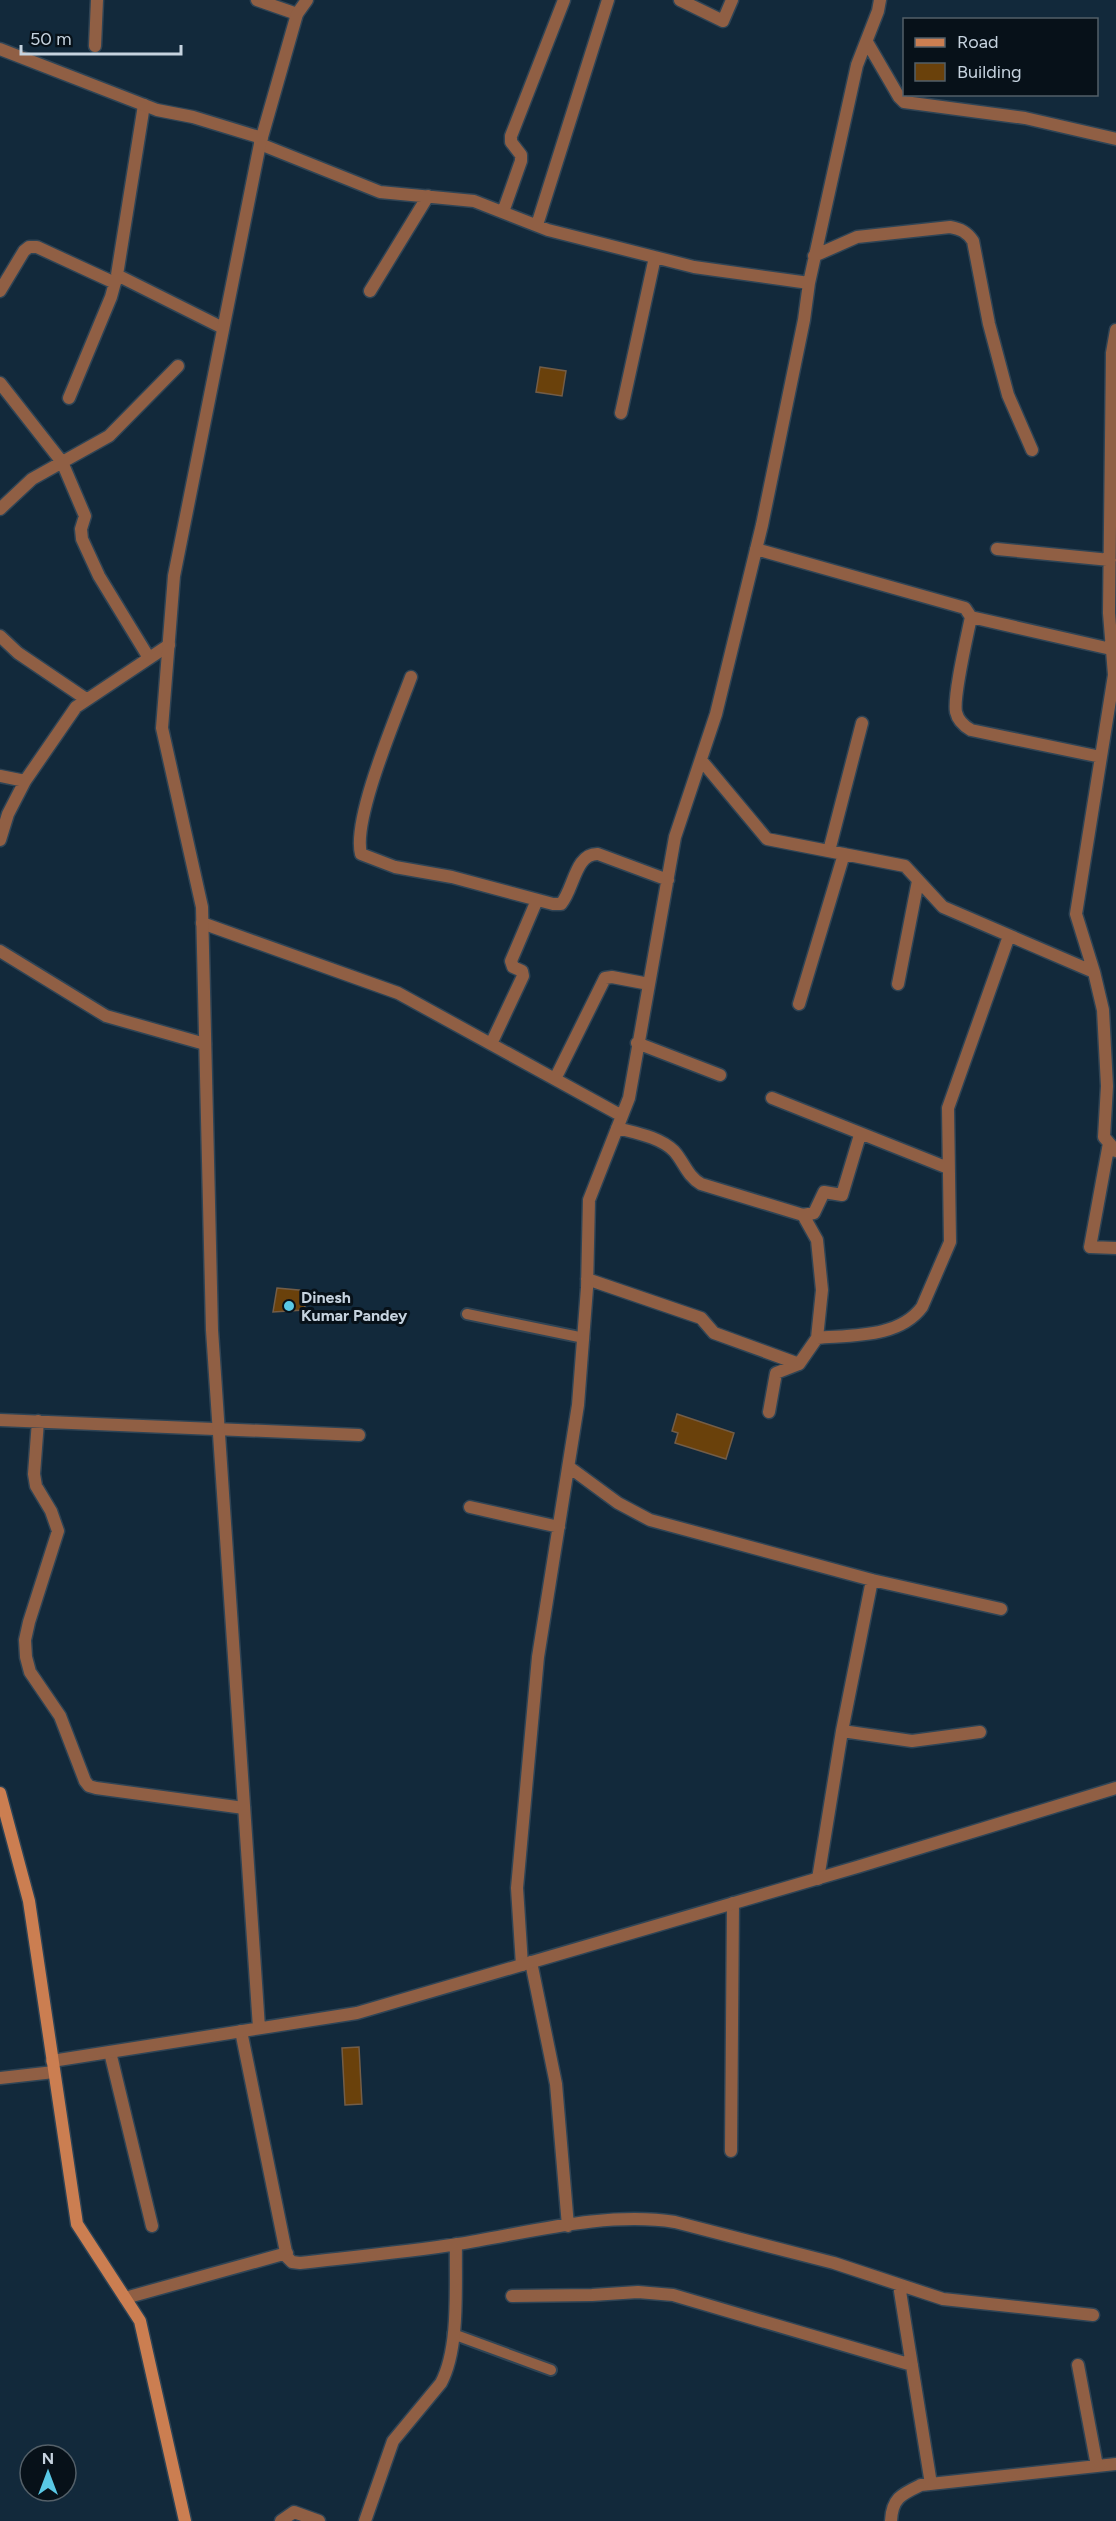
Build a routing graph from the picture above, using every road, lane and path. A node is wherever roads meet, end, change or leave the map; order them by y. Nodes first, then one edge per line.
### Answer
1 (98, 0) edge
2 (257, 0) edge
3 (307, 0) edge
4 (564, 0) edge
5 (608, 0) edge
6 (680, 0) edge
7 (732, 0) edge
8 (880, 0) edge
9 (297, 14) junction
10 (867, 42) junction
11 (95, 46) dead end
12 (0, 49) edge
13 (144, 105) junction
14 (1116, 139) edge
15 (261, 141) junction
16 (428, 196) junction
17 (503, 212) junction
18 (537, 225) junction
19 (814, 255) junction
20 (655, 257) junction
21 (116, 279) junction
22 (809, 283) junction
23 (0, 291) edge
24 (370, 291) dead end
25 (223, 328) junction
26 (1116, 330) edge
27 (178, 366) dead end
28 (0, 383) edge
29 (69, 398) dead end
30 (621, 413) dead end
31 (1032, 450) dead end
32 (63, 462) junction
33 (1113, 498) edge
34 (0, 509) edge
35 (756, 549) junction
36 (997, 549) dead end
37 (1110, 560) junction
38 (971, 617) junction
39 (0, 636) edge
40 (169, 645) junction
41 (1112, 649) junction
42 (149, 657) junction
43 (411, 677) dead end
44 (86, 699) junction
45 (862, 723) dead end
46 (1101, 757) junction
47 (701, 760) junction
48 (0, 776) edge
49 (25, 781) junction
50 (0, 840) edge
51 (828, 851) junction
52 (844, 854) junction
53 (668, 880) junction
54 (918, 881) junction
55 (537, 900) junction
56 (202, 923) junction
57 (1010, 936) junction
58 (0, 951) edge
59 (1094, 972) junction
60 (650, 984) junction
61 (898, 984) dead end
62 (799, 1004) dead end
63 (637, 1043) junction
64 (205, 1044) junction
65 (491, 1044) junction
66 (720, 1075) dead end
67 (555, 1079) junction
68 (772, 1098) dead end
69 (619, 1122) junction
70 (860, 1135) junction
71 (1112, 1147) edge
72 (948, 1168) junction
73 (803, 1215) junction
74 (1116, 1248) edge
75 (587, 1279) junction
76 (467, 1314) dead end
77 (584, 1338) junction
78 (817, 1338) junction
79 (799, 1364) junction
80 (769, 1412) dead end
81 (0, 1420) edge
82 (38, 1421) junction
83 (219, 1430) junction
84 (359, 1435) dead end
85 (569, 1467) junction
86 (470, 1507) dead end
87 (559, 1527) junction
88 (872, 1580) junction
89 (1000, 1609) dead end
90 (842, 1731) junction
91 (980, 1732) dead end
92 (1116, 1788) edge
93 (0, 1793) edge
94 (244, 1808) junction
95 (818, 1878) junction
96 (733, 1904) junction
97 (526, 1964) junction
98 (260, 2028) junction
99 (241, 2031) junction
100 (110, 2052) junction
101 (53, 2066) junction
102 (0, 2078) edge
103 (731, 2151) dead end
104 (152, 2226) dead end
105 (568, 2226) junction
106 (456, 2244) junction
107 (287, 2253) junction
108 (899, 2285) junction
109 (512, 2296) dead end
110 (124, 2298) junction
111 (1093, 2315) dead end
112 (453, 2334) junction
113 (912, 2365) junction
114 (1078, 2365) dead end
115 (551, 2370) dead end
116 (1116, 2463) edge
117 (1097, 2466) junction
118 (932, 2484) junction
119 (185, 2521) edge
120 (281, 2521) edge
121 (319, 2521) edge
122 (365, 2521) edge
123 (891, 2521) edge

1 - 11 street
2 - 9 street
3 - 9 street
4 - 17 street
5 - 18 street
6 - 7 street
8 - 10 street
9 - 15 street
10 - 14 street
10 - 19 street
12 - 13 street
13 - 15 street
13 - 21 street
15 - 16 street
15 - 25 street
16 - 17 street
16 - 24 street
17 - 18 street
18 - 20 street
19 - 22 street
19 - 31 street
20 - 22 street
20 - 30 street
21 - 23 street
21 - 25 street
21 - 29 street
22 - 35 street
25 - 40 street
26 - 33 street
27 - 32 street
28 - 32 street
32 - 34 street
32 - 42 street
33 - 37 street
35 - 38 street
35 - 47 street
36 - 37 street
37 - 41 street
38 - 41 street
38 - 46 street
39 - 44 street
40 - 42 street
40 - 56 street
41 - 46 street
42 - 44 street
43 - 55 street
44 - 49 street
45 - 51 street
46 - 59 street
47 - 51 street
47 - 53 street
48 - 49 street
49 - 50 street
51 - 52 street
52 - 54 street
52 - 62 street
53 - 55 street
53 - 60 street
54 - 57 street
54 - 61 street
55 - 65 street
56 - 64 street
56 - 65 street
57 - 59 street
57 - 72 street
58 - 64 street
59 - 71 street
60 - 63 street
60 - 67 street
63 - 66 street
63 - 69 street
64 - 83 street
65 - 67 street
67 - 69 street
68 - 70 street
69 - 73 street
69 - 75 street
70 - 72 street
70 - 73 street
71 - 74 street
72 - 78 street
73 - 78 street
75 - 77 street
75 - 79 street
76 - 77 lane
77 - 85 street
78 - 79 street
79 - 80 street
81 - 82 street
82 - 83 street
82 - 94 street
83 - 84 street
83 - 94 street
85 - 87 street
85 - 88 street
86 - 87 street
87 - 97 street
88 - 89 street
88 - 90 street
90 - 91 street
90 - 95 street
92 - 95 street
93 - 101 main road
94 - 98 street
95 - 96 street
96 - 97 street
96 - 103 street
97 - 98 street
97 - 105 street
98 - 99 street
99 - 100 street
99 - 107 street
100 - 101 street
100 - 104 street
101 - 102 street
101 - 110 main road
105 - 106 street
105 - 108 street
106 - 107 street
106 - 112 street
107 - 110 street
108 - 111 street
108 - 113 street
109 - 113 street
110 - 119 main road
112 - 115 lane
112 - 122 street
113 - 118 street
114 - 117 street
116 - 117 street
117 - 118 street
118 - 123 street
120 - 121 street

